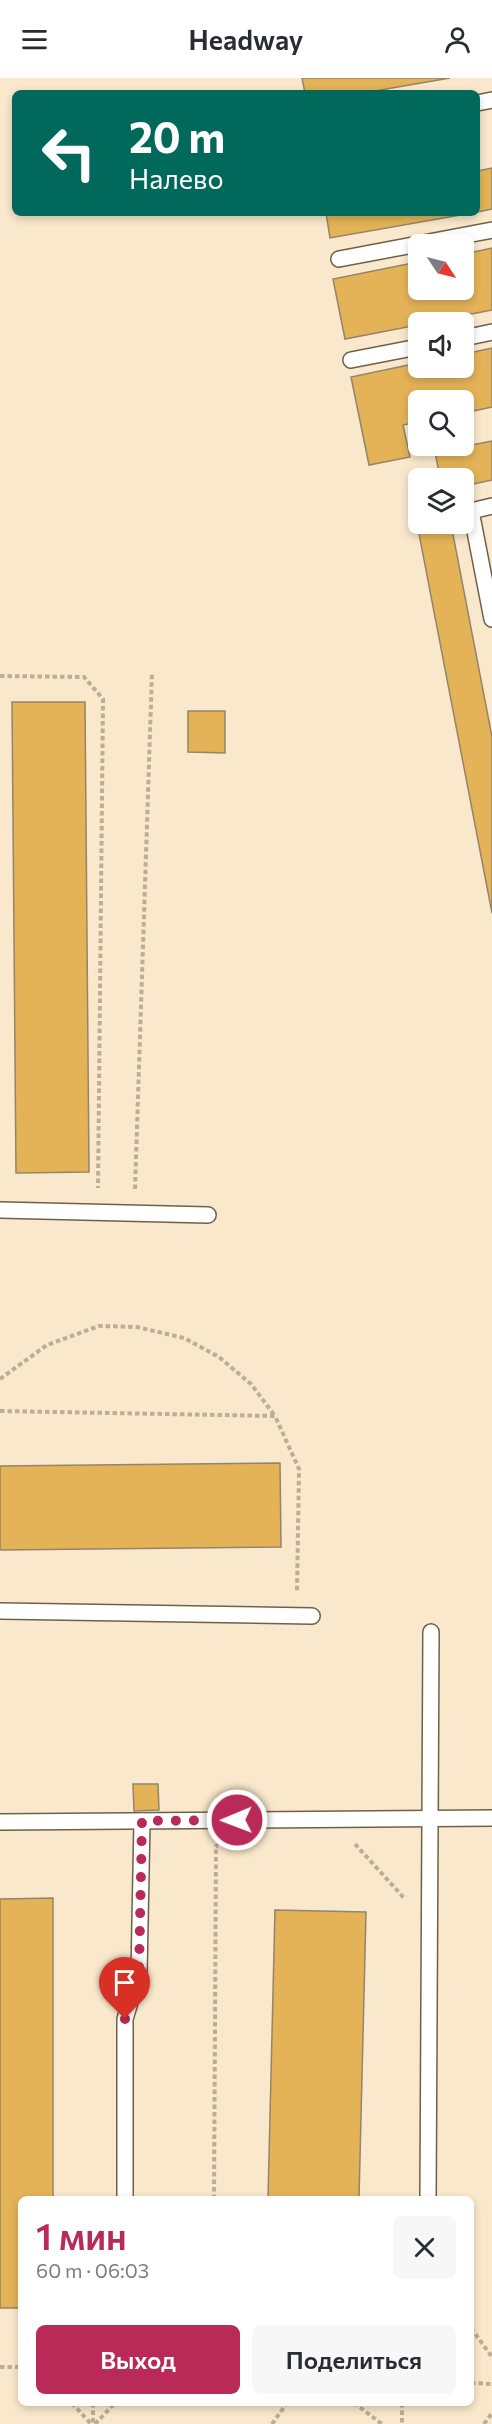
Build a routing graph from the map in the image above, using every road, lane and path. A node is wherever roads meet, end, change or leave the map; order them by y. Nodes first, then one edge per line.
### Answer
1 (492, 230) edge
2 (339, 259) dead end
3 (492, 332) edge
4 (474, 336) edge
5 (408, 348) edge
6 (351, 360) dead end
7 (492, 506) edge
8 (492, 618) edge
9 (152, 672) dead end
10 (0, 676) edge
11 (0, 1210) edge
12 (98, 1212) junction
13 (134, 1214) junction
14 (208, 1215) dead end
15 (0, 1379) edge
16 (0, 1411) edge
17 (275, 1416) junction
18 (0, 1611) edge
19 (296, 1616) junction
20 (312, 1616) dead end
21 (431, 1632) dead end
22 (429, 1818) junction
23 (492, 1818) edge
24 (142, 1821) junction
25 (0, 1822) edge
26 (363, 1841) dead end
27 (228, 1845) dead end
28 (404, 1908) dead end
29 (125, 2196) edge
30 (214, 2196) edge
31 (428, 2196) edge
32 (474, 2332) edge
33 (492, 2357) edge
34 (0, 2367) edge
35 (18, 2367) edge
36 (474, 2383) edge
37 (492, 2384) edge
38 (75, 2406) edge
39 (93, 2406) edge
40 (112, 2406) edge
41 (285, 2406) edge
42 (358, 2406) edge
43 (402, 2406) edge
44 (492, 2413) edge
45 (93, 2424) edge
46 (272, 2424) edge
47 (382, 2424) edge
48 (402, 2424) edge
49 (484, 2424) edge

1 - 2 lane
3 - 4 lane
5 - 6 lane
7 - 8 lane
9 - 13 path
10 - 12 path
11 - 12 lane
12 - 13 lane
13 - 14 lane
15 - 17 path
16 - 17 path
17 - 19 path
18 - 19 lane
19 - 20 lane
21 - 22 lane
22 - 23 lane
22 - 24 lane
22 - 31 lane
24 - 25 lane
24 - 29 lane
26 - 28 path
27 - 30 path
32 - 33 path
34 - 35 path
36 - 37 path
38 - 45 path
39 - 45 path
40 - 45 path
41 - 46 path
42 - 47 path
43 - 48 path
44 - 49 path

